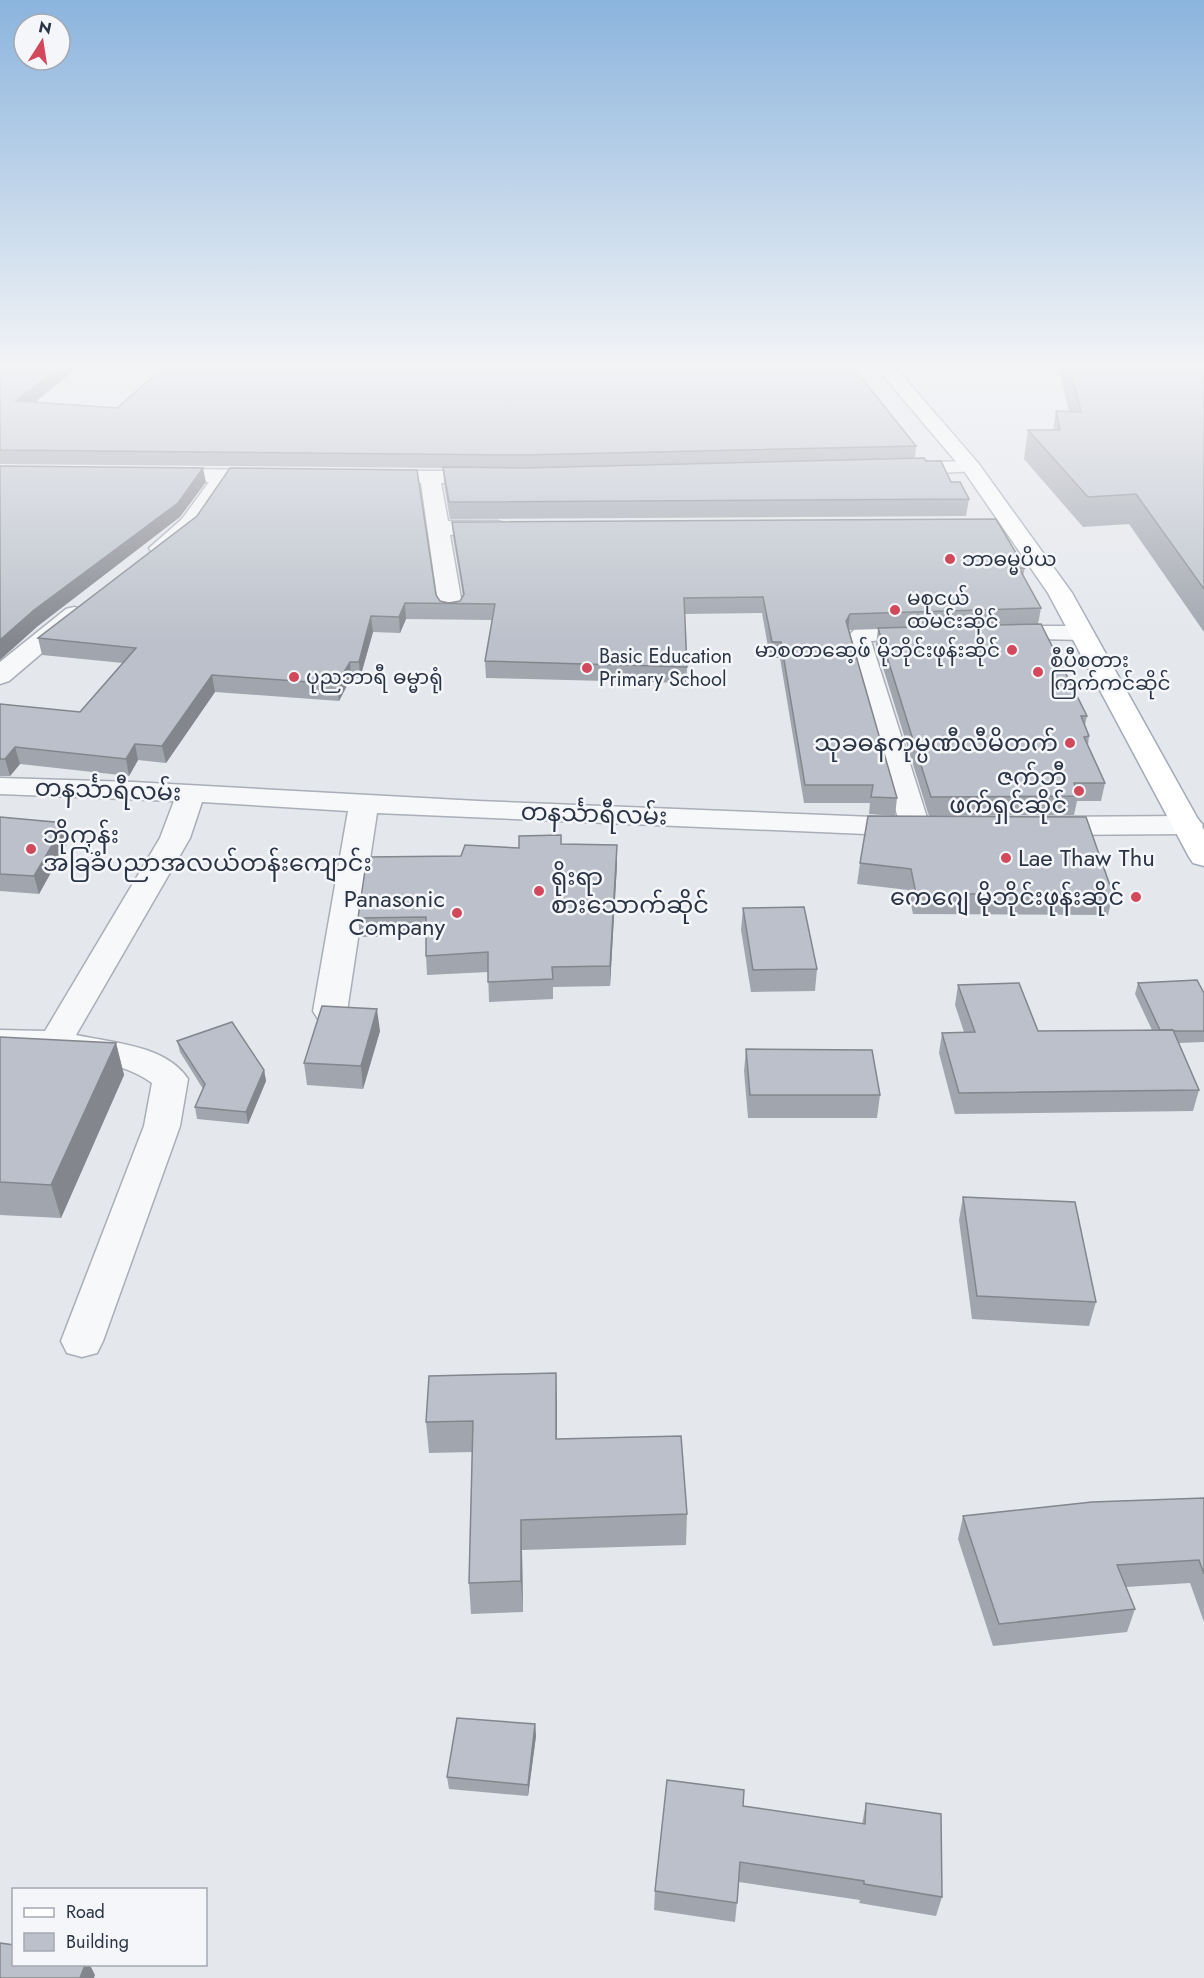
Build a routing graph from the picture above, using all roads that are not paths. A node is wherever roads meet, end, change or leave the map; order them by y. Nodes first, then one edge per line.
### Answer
1 (964, 458) edge
2 (971, 467) junction
3 (877, 469) edge
4 (141, 474) edge
5 (224, 475) junction
6 (292, 476) edge
7 (350, 477) edge
8 (430, 477) junction
9 (512, 477) edge
10 (986, 525) edge
11 (1010, 525) junction
12 (438, 528) junction
13 (522, 528) edge
14 (138, 565) edge
15 (93, 599) edge
16 (451, 610) edge
17 (944, 633) edge
18 (978, 633) edge
19 (1081, 633) junction
20 (0, 676) edge
21 (0, 786) edge
22 (191, 793) junction
23 (364, 803) junction
24 (1188, 825) junction
25 (1022, 826) edge
26 (1204, 857) edge
27 (330, 1011) edge
28 (0, 1041) edge
29 (55, 1042) junction
30 (82, 1341) dead end

1 - 2 main road
2 - 3 street
2 - 11 main road
4 - 5 street
5 - 6 street
5 - 14 street
7 - 8 street
8 - 9 street
8 - 12 street
10 - 11 street
11 - 19 main road
12 - 13 street
12 - 16 street
15 - 20 street
17 - 23 street, တနင်္သာရီလမ်း
18 - 19 street
19 - 24 main road
21 - 22 street, တနင်္သာရီလမ်း
22 - 23 street, တနင်္သာရီလမ်း
22 - 29 street
23 - 27 street
24 - 25 street
24 - 26 main road
28 - 29 street
29 - 30 street

